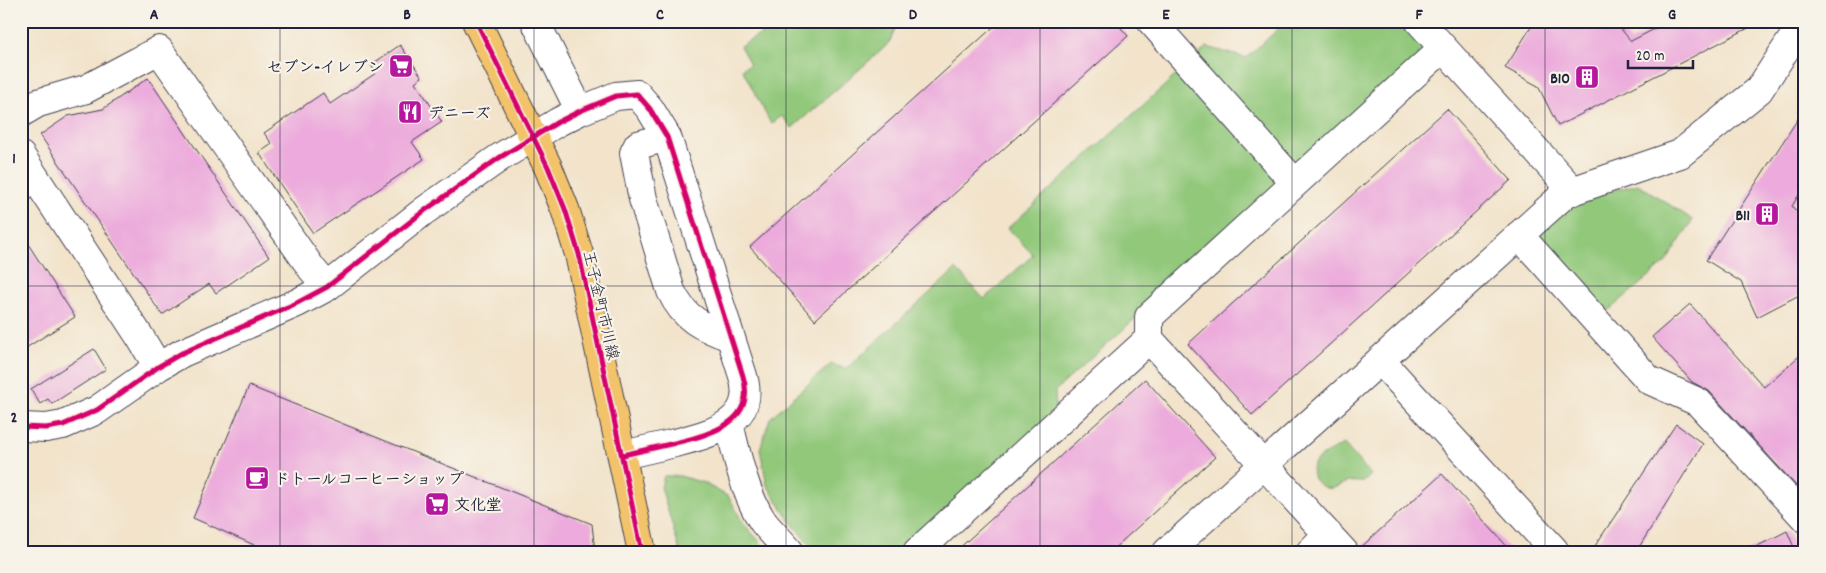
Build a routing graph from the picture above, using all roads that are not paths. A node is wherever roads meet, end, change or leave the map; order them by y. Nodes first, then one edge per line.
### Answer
1 (476, 21) edge
2 (535, 21) edge
3 (1151, 21) edge
4 (1419, 21) edge
5 (1804, 21) edge
6 (1443, 48) junction
7 (580, 111) junction
8 (21, 113) edge
9 (667, 137) junction
10 (534, 138) junction
11 (21, 156) edge
12 (1295, 184) junction
13 (1572, 191) junction
14 (1519, 235) junction
15 (327, 287) junction
16 (730, 337) junction
17 (1149, 339) junction
18 (1380, 360) junction
19 (158, 367) junction
20 (729, 423) junction
21 (21, 427) edge
22 (623, 455) junction
23 (1263, 465) junction
24 (1805, 518) edge
25 (1327, 546) edge
26 (1181, 547) edge
27 (1554, 550) dead end
28 (642, 552) edge
29 (790, 552) edge
30 (916, 552) edge

1 - 10 main road, 王子金町市川線
2 - 7 street
3 - 12 street
4 - 6 street
5 - 13 street
6 - 12 street
6 - 13 street
7 - 9 street
7 - 10 street
8 - 15 street
9 - 16 street
9 - 16 street
10 - 15 street
10 - 22 main road, 王子金町市川線
11 - 19 street
12 - 17 street
13 - 14 street
14 - 18 street
14 - 24 street
15 - 19 street
16 - 20 street
17 - 23 street
17 - 30 street
18 - 23 street
18 - 27 street
19 - 21 street
20 - 22 street
20 - 29 street
22 - 28 main road, 王子金町市川線
23 - 25 street
23 - 26 street

